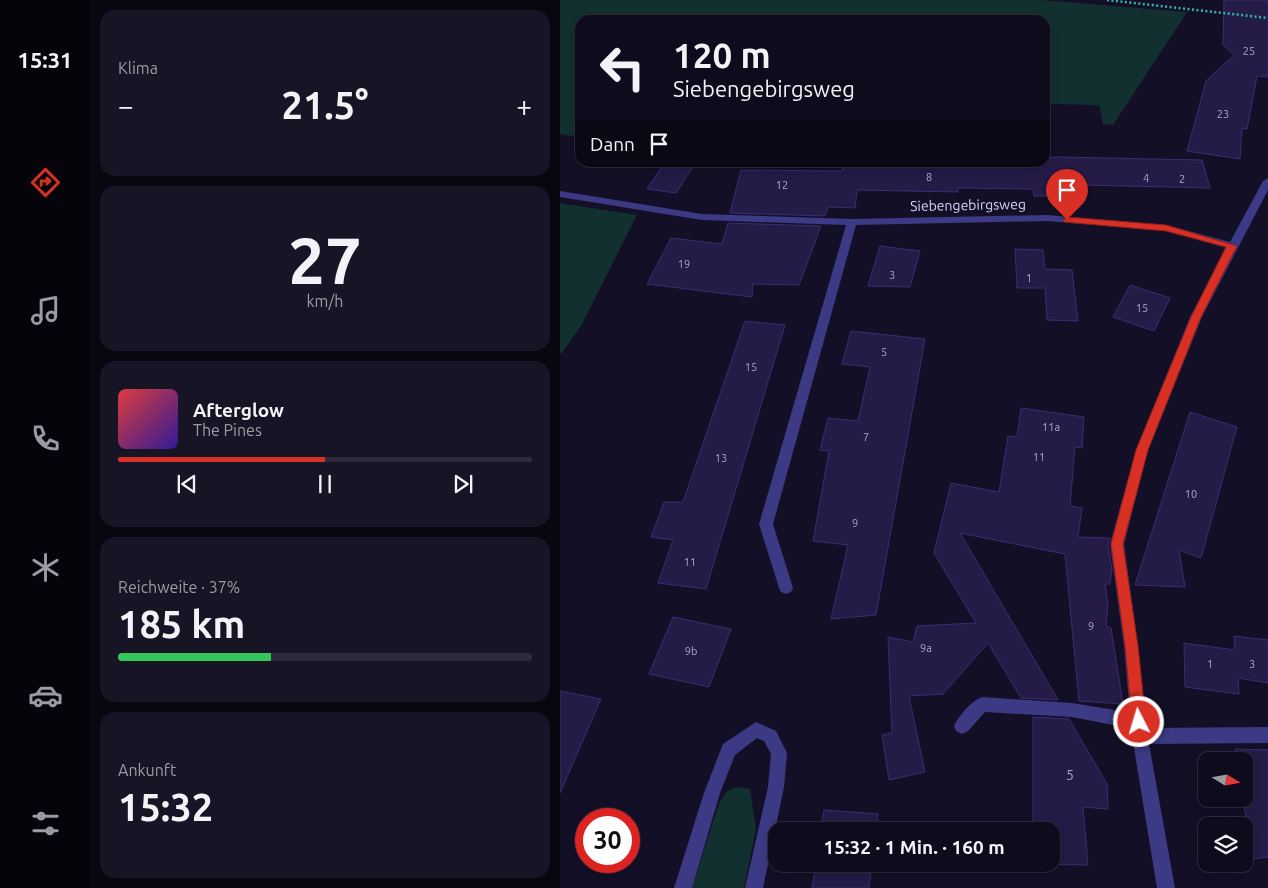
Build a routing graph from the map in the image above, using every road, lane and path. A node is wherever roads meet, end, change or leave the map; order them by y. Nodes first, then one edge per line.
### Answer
1 (1107, 0) edge
2 (1268, 18) edge
3 (1268, 181) edge
4 (560, 194) edge
5 (852, 222) junction
6 (1232, 246) junction
7 (786, 588) dead end
8 (962, 726) dead end
9 (1140, 729) junction
10 (1268, 735) edge
11 (683, 888) edge
12 (754, 888) edge
13 (1166, 888) edge

1 - 2 path
3 - 6 street
4 - 5 street, Siebengebirgsweg
5 - 6 street, Siebengebirgsweg
5 - 7 street
6 - 9 street
8 - 9 street
9 - 10 street
9 - 13 street
11 - 12 street

